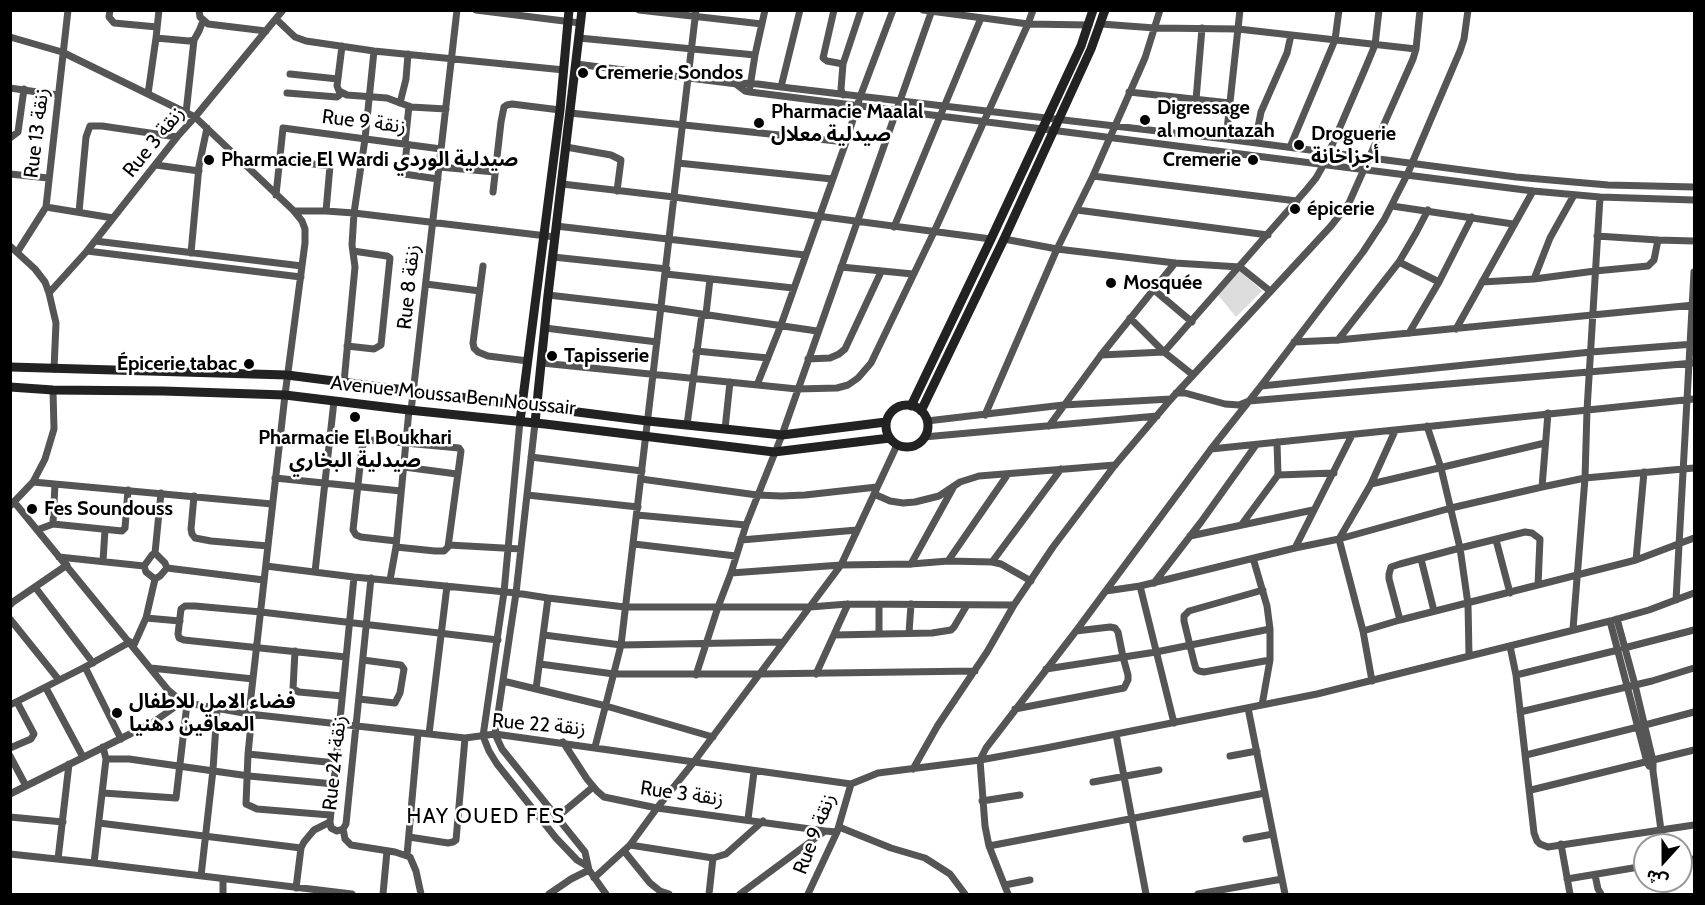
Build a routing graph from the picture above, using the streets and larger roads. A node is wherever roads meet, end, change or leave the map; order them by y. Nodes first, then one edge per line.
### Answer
1 (68, 10) edge
2 (110, 10) edge
3 (159, 10) edge
4 (199, 10) edge
5 (283, 10) edge
6 (457, 10) edge
7 (476, 10) edge
8 (569, 10) edge
9 (582, 10) edge
10 (639, 10) edge
11 (765, 10) edge
12 (800, 10) edge
13 (834, 10) edge
14 (861, 10) edge
15 (893, 10) edge
16 (1033, 10) edge
17 (1093, 10) edge
18 (1105, 10) edge
19 (1160, 10) edge
20 (1240, 10) edge
21 (1339, 10) edge
22 (1379, 10) edge
23 (1420, 10) edge
24 (1468, 10) edge
25 (929, 11) edge
26 (507, 12) edge
27 (696, 14) edge
28 (981, 18) junction
29 (276, 19) junction
30 (203, 21) junction
31 (568, 21) junction
32 (580, 23) junction
33 (762, 24) junction
34 (1028, 24) junction
35 (1101, 24) junction
36 (1089, 25) junction
37 (157, 27) junction
38 (1155, 28) junction
39 (1202, 28) junction
40 (1238, 29) junction
41 (266, 32) junction
42 (1291, 35) junction
43 (10, 37) edge
44 (156, 38) junction
45 (579, 38) junction
46 (194, 39) junction
47 (1335, 40) junction
48 (1375, 45) junction
49 (342, 46) junction
50 (692, 49) junction
51 (1416, 50) junction
52 (374, 51) junction
53 (62, 52) junction
54 (408, 54) junction
55 (755, 55) junction
56 (452, 59) junction
57 (843, 64) junction
58 (575, 68) junction
59 (564, 70) junction
60 (290, 74) dead end
61 (689, 78) junction
62 (338, 79) junction
63 (750, 83) junction
64 (737, 84) junction
65 (781, 87) junction
66 (10, 88) edge
67 (24, 89) junction
68 (1129, 92) junction
69 (287, 93) dead end
70 (342, 93) junction
71 (750, 93) junction
72 (58, 94) junction
73 (148, 94) junction
74 (843, 95) junction
75 (369, 97) junction
76 (860, 97) junction
77 (900, 100) junction
78 (1196, 100) junction
79 (400, 103) junction
80 (1230, 103) junction
81 (857, 105) junction
82 (409, 106) junction
83 (945, 106) junction
84 (446, 109) junction
85 (896, 110) junction
86 (987, 111) junction
87 (186, 113) junction
88 (559, 115) junction
89 (195, 117) junction
90 (570, 117) junction
91 (940, 117) junction
92 (1046, 118) junction
93 (1058, 119) junction
94 (982, 122) junction
95 (683, 124) junction
96 (1114, 126) junction
97 (207, 128) junction
98 (1042, 128) junction
99 (1053, 130) junction
100 (177, 137) junction
101 (1110, 137) junction
102 (10, 138) edge
103 (365, 139) junction
104 (1226, 139) junction
105 (846, 142) junction
106 (1255, 142) junction
107 (406, 144) junction
108 (566, 147) junction
109 (1290, 147) junction
110 (441, 148) junction
111 (1328, 153) junction
112 (1370, 158) junction
113 (279, 160) junction
114 (678, 163) junction
115 (1411, 163) junction
116 (1324, 164) junction
117 (156, 165) junction
118 (440, 168) junction
119 (1366, 169) junction
120 (199, 171) junction
121 (495, 172) junction
122 (10, 174) edge
123 (1407, 175) junction
124 (1093, 176) junction
125 (48, 178) junction
126 (438, 179) junction
127 (832, 179) junction
128 (562, 184) junction
129 (1695, 187) edge
130 (1533, 190) junction
131 (617, 191) junction
132 (493, 192) dead end
133 (276, 195) junction
134 (1574, 195) junction
135 (1600, 196) junction
136 (674, 197) junction
137 (1695, 200) edge
138 (1297, 201) junction
139 (1392, 206) junction
140 (46, 207) junction
141 (1077, 210) junction
142 (1428, 210) junction
143 (294, 211) junction
144 (326, 211) junction
145 (79, 212) junction
146 (354, 213) junction
147 (818, 217) junction
148 (1472, 217) junction
149 (113, 218) junction
150 (857, 222) junction
151 (433, 223) junction
152 (1513, 224) junction
153 (556, 226) junction
154 (894, 227) junction
155 (934, 232) junction
156 (1268, 235) junction
157 (544, 236) junction
158 (1597, 236) junction
159 (555, 237) junction
160 (670, 238) junction
161 (991, 239) junction
162 (1004, 239) junction
163 (1658, 240) junction
164 (95, 241) junction
165 (1695, 241) edge
166 (10, 246) edge
167 (1057, 249) junction
168 (18, 251) junction
169 (87, 251) junction
170 (353, 252) junction
171 (191, 253) junction
172 (805, 255) junction
173 (553, 257) junction
174 (1399, 262) junction
175 (1175, 263) junction
176 (302, 266) junction
177 (483, 266) dead end
178 (841, 267) junction
179 (1240, 267) junction
180 (1595, 271) junction
181 (666, 272) junction
182 (881, 272) junction
183 (1695, 272) edge
184 (913, 274) junction
185 (301, 277) junction
186 (710, 279) junction
187 (1534, 279) junction
188 (1438, 282) junction
189 (1482, 282) junction
190 (426, 284) junction
191 (794, 288) junction
192 (1153, 290) junction
193 (480, 291) junction
194 (1270, 291) junction
195 (50, 293) junction
196 (548, 295) junction
197 (1693, 306) edge
198 (661, 308) junction
199 (704, 314) junction
200 (1593, 314) junction
201 (1130, 318) junction
202 (1192, 322) junction
203 (781, 325) junction
204 (545, 328) junction
205 (1456, 329) junction
206 (817, 331) junction
207 (1409, 333) junction
208 (1338, 340) junction
209 (657, 342) junction
210 (1294, 342) junction
211 (1692, 344) edge
212 (347, 346) junction
213 (696, 351) junction
214 (1164, 352) junction
215 (1591, 352) junction
216 (1101, 355) junction
217 (768, 358) junction
218 (808, 359) junction
219 (528, 362) junction
220 (542, 363) junction
221 (1692, 363) edge
222 (10, 367) edge
223 (54, 369) junction
224 (1590, 372) junction
225 (653, 374) junction
226 (287, 375) junction
227 (1192, 375) junction
228 (693, 378) junction
229 (344, 382) junction
230 (730, 382) junction
231 (757, 385) junction
232 (1261, 386) junction
233 (10, 387) edge
234 (797, 389) junction
235 (53, 390) junction
236 (414, 390) junction
237 (285, 395) junction
238 (1174, 396) junction
239 (1691, 399) edge
240 (334, 401) junction
241 (1249, 401) junction
242 (523, 404) junction
243 (1063, 405) junction
244 (537, 406) junction
245 (911, 406) junction
246 (1587, 410) junction
247 (410, 411) junction
248 (921, 411) junction
249 (1548, 413) junction
250 (985, 415) junction
251 (1157, 416) junction
252 (520, 421) junction
253 (648, 421) junction
254 (927, 421) junction
255 (886, 422) junction
256 (535, 423) junction
257 (687, 425) junction
258 (1049, 426) junction
259 (1427, 426) junction
260 (725, 429) junction
261 (1395, 431) junction
262 (1695, 433) edge
263 (1685, 434) junction
264 (782, 435) junction
265 (1352, 435) junction
266 (646, 436) junction
267 (924, 437) junction
268 (894, 442) junction
269 (1277, 442) junction
270 (406, 443) junction
271 (1545, 443) junction
272 (1256, 445) junction
273 (1211, 449) junction
274 (774, 452) junction
275 (531, 457) junction
276 (1115, 465) junction
277 (404, 467) junction
278 (1441, 468) junction
279 (1695, 468) edge
280 (1061, 469) junction
281 (1683, 469) junction
282 (642, 471) junction
283 (1644, 472) junction
284 (1334, 473) junction
285 (457, 474) junction
286 (1008, 474) junction
287 (1278, 475) junction
288 (275, 478) junction
289 (1585, 478) junction
290 (641, 479) junction
291 (33, 482) junction
292 (55, 484) junction
293 (325, 484) junction
294 (1371, 484) junction
295 (357, 487) junction
296 (1542, 487) junction
297 (953, 488) junction
298 (128, 490) junction
299 (401, 491) junction
300 (875, 491) junction
301 (161, 493) junction
302 (527, 495) junction
303 (757, 495) junction
304 (194, 496) junction
305 (272, 504) junction
306 (13, 505) edge
307 (1451, 508) junction
308 (1313, 510) junction
309 (637, 511) junction
310 (53, 524) junction
311 (1242, 524) junction
312 (746, 525) junction
313 (37, 530) junction
314 (105, 530) junction
315 (857, 530) junction
316 (1190, 536) junction
317 (1695, 538) edge
318 (1340, 539) junction
319 (741, 540) junction
320 (1496, 540) junction
321 (396, 544) junction
322 (634, 544) junction
323 (1680, 544) junction
324 (268, 546) junction
325 (448, 546) junction
326 (508, 548) junction
327 (1295, 548) junction
328 (1460, 548) junction
329 (521, 549) junction
330 (155, 553) junction
331 (736, 556) junction
332 (59, 557) junction
333 (1253, 558) junction
334 (1421, 559) junction
335 (1636, 560) junction
336 (103, 561) junction
337 (948, 561) junction
338 (992, 562) junction
339 (911, 564) junction
340 (67, 565) junction
341 (841, 565) junction
342 (144, 566) junction
343 (266, 566) junction
344 (167, 568) junction
345 (315, 572) junction
346 (731, 573) junction
347 (1579, 575) junction
348 (354, 577) junction
349 (155, 579) junction
350 (371, 579) junction
351 (264, 580) junction
352 (390, 580) junction
353 (1031, 581) junction
354 (1154, 583) junction
355 (1538, 585) junction
356 (447, 586) junction
357 (1140, 586) junction
358 (35, 587) junction
359 (1263, 590) junction
360 (1106, 591) junction
361 (504, 592) junction
362 (516, 593) junction
363 (1510, 593) junction
364 (1695, 593) edge
365 (548, 598) junction
366 (1676, 600) junction
367 (11, 603) edge
368 (848, 604) junction
369 (879, 604) junction
370 (911, 604) junction
371 (1468, 604) junction
372 (967, 605) junction
373 (1014, 605) junction
374 (718, 607) junction
375 (810, 607) junction
376 (625, 608) junction
377 (1434, 611) junction
378 (261, 612) junction
379 (146, 618) junction
380 (10, 619) edge
381 (1400, 620) junction
382 (1613, 620) junction
383 (180, 621) junction
384 (350, 623) junction
385 (366, 625) junction
386 (1270, 629) junction
387 (1573, 629) junction
388 (1695, 630) edge
389 (1076, 631) junction
390 (1364, 631) junction
391 (879, 633) junction
392 (909, 633) junction
393 (441, 634) junction
394 (544, 635) junction
395 (834, 635) junction
396 (498, 640) junction
397 (707, 642) junction
398 (783, 642) junction
399 (131, 644) junction
400 (621, 645) junction
401 (1190, 645) junction
402 (1510, 646) junction
403 (257, 647) junction
404 (1621, 649) junction
405 (295, 651) junction
406 (1156, 652) junction
407 (1469, 655) junction
408 (346, 657) junction
409 (1123, 657) junction
410 (363, 660) junction
411 (1270, 660) junction
412 (93, 663) junction
413 (540, 664) junction
414 (86, 667) junction
415 (151, 668) junction
416 (1695, 668) edge
417 (1046, 669) junction
418 (975, 671) junction
419 (614, 674) junction
420 (759, 674) junction
421 (816, 674) junction
422 (696, 675) junction
423 (1516, 675) junction
424 (253, 679) junction
425 (59, 680) junction
426 (503, 681) junction
427 (1372, 681) junction
428 (1632, 686) junction
429 (46, 687) junction
430 (536, 689) junction
431 (342, 696) junction
432 (358, 699) junction
433 (185, 703) junction
434 (14, 704) edge
435 (1262, 705) junction
436 (606, 706) junction
437 (1248, 708) junction
438 (1015, 709) junction
439 (217, 710) junction
440 (1520, 712) junction
441 (1695, 712) edge
442 (250, 714) junction
443 (340, 723) junction
444 (1174, 723) junction
445 (356, 726) junction
446 (1641, 726) junction
447 (418, 733) junction
448 (429, 734) junction
449 (495, 734) junction
450 (1116, 734) junction
451 (483, 736) junction
452 (713, 737) junction
453 (465, 738) junction
454 (121, 739) junction
455 (562, 742) junction
456 (103, 747) junction
457 (595, 747) junction
458 (10, 748) edge
459 (1257, 750) junction
460 (1695, 750) edge
461 (248, 754) junction
462 (1526, 755) junction
463 (10, 756) edge
464 (1230, 756) dead end
465 (83, 757) junction
466 (106, 759) junction
467 (980, 760) junction
468 (1650, 761) junction
469 (336, 763) junction
470 (693, 763) junction
471 (69, 764) junction
472 (180, 766) junction
473 (914, 768) junction
474 (213, 770) junction
475 (1159, 770) dead end
476 (754, 772) junction
477 (249, 776) junction
478 (1124, 776) junction
479 (1093, 782) dead end
480 (333, 784) junction
481 (851, 784) junction
482 (26, 786) junction
483 (593, 787) junction
484 (1531, 790) junction
485 (104, 792) junction
486 (1265, 793) junction
487 (10, 794) edge
488 (1020, 795) dead end
489 (982, 801) junction
490 (657, 808) junction
491 (10, 817) edge
492 (330, 818) junction
493 (556, 818) junction
494 (1132, 818) junction
495 (748, 819) junction
496 (763, 821) junction
497 (63, 822) junction
498 (99, 823) junction
499 (1695, 825) edge
500 (343, 829) junction
501 (838, 829) junction
502 (1662, 829) junction
503 (825, 831) junction
504 (1662, 833) edge
505 (1273, 834) junction
506 (206, 835) junction
507 (409, 837) junction
508 (1246, 839) dead end
509 (1561, 844) junction
510 (989, 846) junction
511 (301, 848) junction
512 (627, 848) junction
513 (387, 851) junction
514 (10, 854) edge
515 (407, 855) junction
516 (712, 858) junction
517 (58, 859) junction
518 (94, 863) junction
519 (588, 868) junction
520 (1633, 868) edge
521 (1595, 875) junction
522 (201, 876) junction
523 (594, 878) junction
524 (223, 879) junction
525 (1282, 879) junction
526 (1567, 879) junction
527 (1030, 880) dead end
528 (1005, 885) junction
529 (299, 891) edge
530 (223, 894) edge
531 (352, 894) edge
532 (382, 894) edge
533 (421, 894) edge
534 (549, 894) edge
535 (606, 894) edge
536 (669, 894) edge
537 (709, 894) edge
538 (740, 894) edge
539 (808, 894) edge
540 (965, 894) edge
541 (1008, 894) edge
542 (1146, 894) edge
543 (1198, 894) edge
544 (1285, 894) edge
545 (1570, 894) edge
546 (1601, 894) edge

1 - 53 street, Rue 13 زنقة
2 - 37 street
3 - 37 street
4 - 30 street
5 - 29 street, Rue 3 زنقة
6 - 56 street, Rue 8 زنقة
7 - 26 street
8 - 31 street
9 - 32 street
10 - 27 street
11 - 33 street
12 - 65 street
13 - 57 street
14 - 57 street
15 - 76 street
16 - 34 street
17 - 36 street
18 - 35 street
19 - 38 street
20 - 40 street
21 - 47 street
22 - 48 street
23 - 51 street
24 - 115 street
25 - 28 street
25 - 77 street
26 - 31 street
27 - 33 street
27 - 50 street
28 - 34 street
28 - 83 street
29 - 41 street, Rue 3 زنقة
29 - 49 street
30 - 41 street
30 - 46 street
31 - 32 street
31 - 59 street
32 - 45 street
33 - 55 street
34 - 36 street
34 - 86 street
35 - 38 street
35 - 93 street
36 - 92 street
37 - 44 street
38 - 39 street
38 - 68 street
39 - 40 street
39 - 78 street
40 - 42 street
40 - 80 street
41 - 89 street, Rue 3 زنقة
42 - 47 street
42 - 106 street
43 - 53 street
44 - 46 street
44 - 73 street
45 - 50 street
45 - 58 street
46 - 87 street
47 - 48 street
47 - 109 street
48 - 51 street
48 - 111 street
49 - 52 street
49 - 62 street
50 - 55 street
50 - 61 street
51 - 112 street
52 - 54 street
52 - 75 street
53 - 72 street, Rue 13 زنقة
53 - 73 street
54 - 56 street
54 - 79 street
55 - 63 street
56 - 59 street
56 - 84 street, Rue 8 زنقة
57 - 74 street
58 - 59 street
58 - 61 street
58 - 90 street
59 - 88 street
60 - 62 street
61 - 64 street
61 - 95 street
62 - 70 street
63 - 64 street
63 - 65 street
63 - 71 street
64 - 71 street
65 - 74 street
66 - 67 street
67 - 72 street
67 - 102 street
68 - 78 street
68 - 96 street
69 - 70 street
70 - 75 street
71 - 81 street
72 - 125 street, Rue 13 زنقة
73 - 87 street
74 - 76 street
75 - 79 street
75 - 103 street
76 - 77 street
76 - 81 street
77 - 83 street
77 - 85 street
78 - 80 street
79 - 82 street
80 - 104 street
81 - 85 street
81 - 105 street
82 - 84 street
82 - 107 street
83 - 86 street
83 - 91 street
84 - 110 street, Rue 8 زنقة
85 - 91 street
85 - 150 street
86 - 92 street
86 - 94 street
87 - 89 street
88 - 90 street
88 - 121 street
88 - 157 street
89 - 97 street
89 - 100 street, Rue 3 زنقة
90 - 95 street
90 - 108 street
91 - 94 street
91 - 154 street
92 - 93 street
92 - 98 street
93 - 96 street
93 - 99 street
94 - 98 street
94 - 155 street
95 - 105 street
95 - 114 street
96 - 101 street
96 - 104 street
97 - 120 street
97 - 133 street
98 - 99 street
98 - 161 street
99 - 101 street
99 - 162 street
100 - 117 street, Rue 3 زنقة
100 - 145 street
101 - 116 street
101 - 124 street
103 - 107 street, Rue 9 زنقة
103 - 113 street, Rue 9 زنقة
103 - 146 street
104 - 106 street
105 - 127 street
106 - 109 street
107 - 110 street, Rue 9 زنقة
107 - 126 street
108 - 128 street
108 - 131 street
109 - 111 street
110 - 118 street, Rue 8 زنقة
111 - 112 street
111 - 116 street
112 - 115 street
112 - 119 street
113 - 133 street
113 - 144 street
114 - 127 street
114 - 136 street
115 - 123 street
115 - 129 street
116 - 119 street
116 - 138 street
117 - 120 street
117 - 149 street, Rue 3 زنقة
118 - 121 street
118 - 126 street, Rue 8 زنقة
119 - 123 street
119 - 194 street
120 - 171 street
121 - 132 street
122 - 125 street
123 - 130 street
123 - 139 street
124 - 138 street
124 - 141 street
125 - 140 street, Rue 13 زنقة
126 - 151 street, Rue 8 زنقة
127 - 147 street
128 - 131 street
128 - 153 street
130 - 134 street
130 - 152 street
131 - 136 street
133 - 143 street
134 - 135 street
134 - 187 street
135 - 137 street
135 - 158 street
136 - 147 street
136 - 160 street
138 - 156 street
139 - 142 street
139 - 210 street
140 - 145 street
140 - 168 street, Rue 13 زنقة
141 - 156 street
141 - 167 street
142 - 148 street
142 - 174 street
143 - 144 street
143 - 176 street
144 - 146 street
145 - 149 street
146 - 151 street
146 - 170 street
147 - 150 street
147 - 172 street
148 - 152 street
148 - 188 street
149 - 164 street, Rue 3 زنقة
150 - 154 street
150 - 178 street
151 - 157 street
151 - 190 street, Rue 8 زنقة
152 - 189 street
153 - 159 street
153 - 160 street
154 - 155 street
155 - 161 street
155 - 184 street
156 - 179 street
157 - 159 street
157 - 219 street
158 - 163 street
158 - 180 street
159 - 173 street
160 - 172 street
160 - 181 street
161 - 245 street
162 - 167 street
162 - 248 street
163 - 165 street
163 - 180 street
164 - 169 street, Rue 3 زنقة
164 - 171 street
166 - 168 street
167 - 175 street
167 - 250 street
168 - 195 street
169 - 185 street
169 - 195 street, Rue 3 زنقة
170 - 212 street
170 - 212 street
171 - 176 street
172 - 191 street
173 - 181 street
173 - 196 street
174 - 188 street
174 - 208 street
175 - 179 street
175 - 192 street
176 - 185 street
177 - 193 street
178 - 182 street
178 - 206 street
179 - 194 street
179 - 202 street
180 - 187 street
180 - 200 street
181 - 186 street
181 - 198 street
182 - 184 street
182 - 218 street
183 - 197 street
184 - 234 street
185 - 226 street
186 - 191 street
186 - 199 street
187 - 189 street
188 - 207 street
189 - 205 street
190 - 193 street
190 - 236 street, Rue 8 زنقة
191 - 203 street
192 - 201 street
192 - 202 street
193 - 219 street
194 - 227 street
195 - 223 street
196 - 198 street
196 - 204 street
197 - 200 street
197 - 211 street
198 - 199 street
198 - 209 street
199 - 203 street
199 - 213 street
200 - 205 street
200 - 215 street
201 - 214 street
201 - 216 street
202 - 214 street
203 - 206 street
203 - 217 street
204 - 209 street
204 - 220 street
205 - 207 street
206 - 218 street
207 - 208 street
208 - 210 street
209 - 225 street
210 - 232 street
211 - 215 street
211 - 221 street
212 - 229 street
213 - 217 street
213 - 228 street
214 - 216 street
214 - 227 street
215 - 224 street
215 - 232 street
216 - 243 street
217 - 231 street
218 - 234 street
219 - 242 street
220 - 225 street
220 - 244 street
221 - 224 street
221 - 239 street
222 - 223 street, Avenue Moussa Ben Noussair
223 - 226 street, Avenue Moussa Ben Noussair
224 - 241 street
224 - 246 street
225 - 228 street
225 - 253 street
226 - 229 street, Avenue Moussa Ben Noussair
226 - 237 street
227 - 238 street
228 - 230 street
228 - 257 street
229 - 236 street, Avenue Moussa Ben Noussair
230 - 231 street
230 - 260 street
231 - 234 street
232 - 241 street
233 - 235 street, Avenue Moussa Ben Noussair
234 - 264 street
235 - 237 street, Avenue Moussa Ben Noussair
235 - 291 street
236 - 242 street, Avenue Moussa Ben Noussair
236 - 247 street, Rue 8 زنقة
237 - 240 street, Avenue Moussa Ben Noussair
237 - 288 street
238 - 241 street
238 - 243 street
238 - 251 street
239 - 246 street
239 - 263 street
240 - 247 street, Avenue Moussa Ben Noussair
240 - 293 street
241 - 273 street
242 - 244 street, Avenue Moussa Ben Noussair
242 - 252 street
243 - 250 street
243 - 258 street
244 - 253 street, Avenue Moussa Ben Noussair
244 - 256 street
245 - 248 street
245 - 255 street
246 - 249 street
246 - 289 street
247 - 252 street, Avenue Moussa Ben Noussair
247 - 270 street, Rue 8 زنقة
248 - 254 street
249 - 259 street
249 - 271 street
250 - 254 street
251 - 258 street
251 - 276 street
252 - 256 street, Avenue Moussa Ben Noussair
252 - 326 street
253 - 257 street, Avenue Moussa Ben Noussair
253 - 266 street
254 - 267 street
255 - 264 street, Avenue Moussa Ben Noussair
255 - 268 street
256 - 266 street, Avenue Moussa Ben Noussair
256 - 275 street
257 - 260 street, Avenue Moussa Ben Noussair
258 - 267 street
259 - 261 street
259 - 278 street
260 - 264 street, Avenue Moussa Ben Noussair
261 - 265 street
261 - 294 street
262 - 263 street
263 - 281 street
264 - 274 street
265 - 269 street
265 - 284 street
266 - 274 street, Avenue Moussa Ben Noussair
266 - 282 street
267 - 268 street
268 - 274 street, Avenue Moussa Ben Noussair
268 - 300 street
269 - 272 street
269 - 287 street
270 - 277 street, Rue 8 زنقة
270 - 285 street
270 - 295 street
271 - 278 street
271 - 296 street
272 - 273 street
272 - 316 street
273 - 360 street
274 - 303 street
275 - 282 street
275 - 302 street
276 - 280 street
276 - 353 street
277 - 285 street
277 - 299 street, Rue 8 زنقة
278 - 294 street
278 - 307 street
279 - 281 street
280 - 286 street
280 - 338 street
281 - 283 street
281 - 323 street
282 - 290 street
283 - 289 street
283 - 335 street
284 - 287 street
284 - 308 street
285 - 325 street
286 - 297 street
286 - 337 street
287 - 311 street
288 - 293 street
288 - 305 street
289 - 296 street
289 - 347 street
290 - 303 street
290 - 309 street
291 - 292 street
291 - 306 street
292 - 298 street
292 - 310 street
293 - 295 street
293 - 345 street
294 - 318 street
295 - 299 street
295 - 321 street
296 - 307 street
297 - 300 street
297 - 339 street
298 - 301 street
298 - 314 street
299 - 321 street, Rue 8 زنقة
300 - 303 street
300 - 315 street
301 - 304 street
301 - 330 street
302 - 309 street
302 - 329 street
303 - 312 street
304 - 305 street
304 - 324 street
305 - 324 street
306 - 313 street
307 - 318 street
307 - 328 street
308 - 311 street
308 - 327 street
309 - 312 street
309 - 322 street
310 - 313 street
310 - 314 street
311 - 316 street
312 - 319 street
313 - 332 street
314 - 336 street
315 - 319 street
315 - 341 street
316 - 354 street
317 - 323 street
318 - 327 street
318 - 390 street
319 - 331 street
320 - 328 street
320 - 355 street
320 - 363 street
321 - 325 street
321 - 352 street, Rue 8 زنقة
322 - 331 street
322 - 376 street
323 - 335 street
323 - 366 street
324 - 343 street
325 - 326 street
326 - 329 street
326 - 361 street
327 - 333 street
328 - 334 street
328 - 371 street
329 - 362 street
330 - 342 street
330 - 344 street
331 - 346 street
332 - 336 street
332 - 340 street
333 - 354 street
333 - 359 street
334 - 377 street
334 - 381 street
335 - 347 street
336 - 342 street
337 - 338 street
337 - 339 street
338 - 353 street
339 - 341 street
340 - 358 street
340 - 399 street
341 - 346 street
341 - 375 street
342 - 349 street
343 - 345 street
343 - 351 street
344 - 349 street
344 - 351 street
345 - 348 street
346 - 374 street
347 - 355 street
347 - 387 street
348 - 350 street
348 - 384 street, Rue 24 زنقة
349 - 379 street
350 - 352 street
350 - 385 street, Rue 24 زنقة
351 - 378 street
352 - 356 street
353 - 373 street
354 - 357 street
355 - 363 street
356 - 361 street
356 - 393 street
357 - 360 street
357 - 406 street
358 - 367 street
358 - 412 street
359 - 386 street
359 - 401 street
360 - 389 street
361 - 362 street
361 - 396 street
362 - 365 street
362 - 426 street
363 - 371 street
364 - 366 street
365 - 376 street
365 - 394 street
366 - 382 street
368 - 369 street
368 - 375 street
368 - 395 street
369 - 370 street
369 - 391 street
370 - 372 street
370 - 392 street
371 - 377 street
371 - 407 street
372 - 373 street
372 - 392 street
373 - 418 street
374 - 375 street
374 - 376 street
374 - 397 street
375 - 398 street
376 - 400 street
377 - 381 street
378 - 383 street
378 - 384 street
378 - 403 street
379 - 383 street
379 - 399 street
380 - 425 street
381 - 390 street
382 - 387 street
382 - 404 street
383 - 403 street
384 - 385 street
384 - 408 street, Rue 24 زنقة
385 - 393 street
385 - 410 street, Rue 24 زنقة
386 - 401 street
386 - 411 street
387 - 402 street
388 - 404 street
389 - 409 street
389 - 417 street
390 - 427 street
391 - 392 street
391 - 395 street
393 - 396 street
393 - 448 street
394 - 400 street
394 - 413 street
395 - 421 street
396 - 451 street
397 - 398 street
397 - 400 street
397 - 422 street
398 - 420 street
399 - 412 street
399 - 415 street
400 - 419 street
401 - 406 street
401 - 411 street
402 - 407 street
402 - 423 street
403 - 405 street
403 - 424 street
404 - 423 street
404 - 428 street
405 - 408 street
405 - 431 street
406 - 409 street
406 - 444 street
407 - 427 street
408 - 431 street, Rue 24 زنقة
409 - 417 street
409 - 438 street
410 - 432 street, Rue 24 زنقة
410 - 432 street
411 - 435 street
412 - 414 street
413 - 419 street
413 - 430 street
414 - 425 street
414 - 454 street
415 - 424 street
415 - 433 street
416 - 428 street
417 - 438 street
418 - 421 street
418 - 473 street
419 - 422 street
419 - 436 street
420 - 421 street
420 - 422 street
420 - 452 street
423 - 440 street
424 - 442 street
425 - 429 street
426 - 430 street
426 - 449 street
427 - 435 street
428 - 440 street
428 - 446 street
429 - 434 street
429 - 465 street
430 - 436 street
431 - 443 street, Rue 24 زنقة
432 - 445 street, Rue 24 زنقة
433 - 439 street, Rue 22 زنقة
433 - 454 street
433 - 472 street
434 - 458 street
435 - 437 street
436 - 452 street
436 - 457 street
437 - 444 street
437 - 459 street
438 - 467 street
439 - 442 street, Rue 22 زنقة
439 - 474 street
440 - 462 street
441 - 446 street
442 - 443 street, Rue 22 زنقة
442 - 461 street
443 - 445 street, Rue 22 زنقة
443 - 469 street, Rue 24 زنقة
444 - 450 street
445 - 447 street, Rue 22 زنقة
445 - 500 street, Rue 24 زنقة
446 - 462 street
446 - 468 street
447 - 448 street, Rue 22 زنقة
447 - 507 street
448 - 453 street, Rue 22 زنقة
449 - 451 street, Rue 22 زنقة
449 - 455 street, Rue 22 زنقة
449 - 493 street
450 - 467 street
450 - 478 street
451 - 453 street, Rue 22 زنقة
451 - 519 street
452 - 470 street
453 - 507 street
454 - 456 street
455 - 457 street, Rue 22 زنقة
455 - 483 street, Rue 3 زنقة
456 - 465 street
456 - 466 street
457 - 470 street, Rue 22 زنقة
459 - 464 street
459 - 486 street
460 - 468 street
461 - 469 street
461 - 477 street
462 - 484 street
463 - 482 street
465 - 471 street
466 - 472 street
466 - 485 street
467 - 473 street
467 - 489 street
468 - 484 street
468 - 502 street
469 - 480 street, Rue 24 زنقة
470 - 476 street, Rue 22 زنقة
470 - 490 street
471 - 482 street
471 - 497 street
472 - 474 street
472 - 485 street
473 - 481 street
474 - 477 street
474 - 506 street
475 - 478 street
476 - 481 street, Rue 22 زنقة
476 - 495 street
477 - 480 street
477 - 492 street
478 - 479 street
478 - 494 street
480 - 492 street, Rue 24 زنقة
481 - 501 street, Rue 9 زنقة
482 - 487 street
483 - 490 street, Rue 3 زنقة
483 - 493 street
484 - 509 street
485 - 498 street
486 - 494 street
486 - 505 street
488 - 489 street
489 - 510 street
490 - 495 street, Rue 3 زنقة
490 - 512 street
491 - 497 street
492 - 500 street, Rue 24 زنقة
492 - 511 street
493 - 519 street
494 - 510 street
494 - 542 street
495 - 496 street, Rue 3 زنقة
496 - 503 street, Rue 3 زنقة
496 - 516 street
497 - 517 street
498 - 506 street
498 - 518 street
499 - 502 street
500 - 513 street
501 - 503 street, Rue 3 زنقة
501 - 539 street, Rue 9 زنقة
501 - 540 street, Rue 3 زنقة
502 - 504 street
502 - 509 street
503 - 538 street
505 - 508 street
505 - 525 street
506 - 511 street
506 - 522 street
507 - 515 street
509 - 526 street
510 - 528 street
511 - 529 street
512 - 516 street
512 - 523 street
512 - 536 street
513 - 515 street
513 - 532 street
514 - 517 street
515 - 533 street
516 - 537 street
517 - 518 street
518 - 522 street
519 - 523 street
519 - 534 street
520 - 521 street
521 - 526 street
521 - 546 street
522 - 524 street
523 - 535 street
524 - 529 street
524 - 530 street
525 - 543 street
525 - 544 street
526 - 545 street
527 - 528 street
528 - 541 street
529 - 531 street

